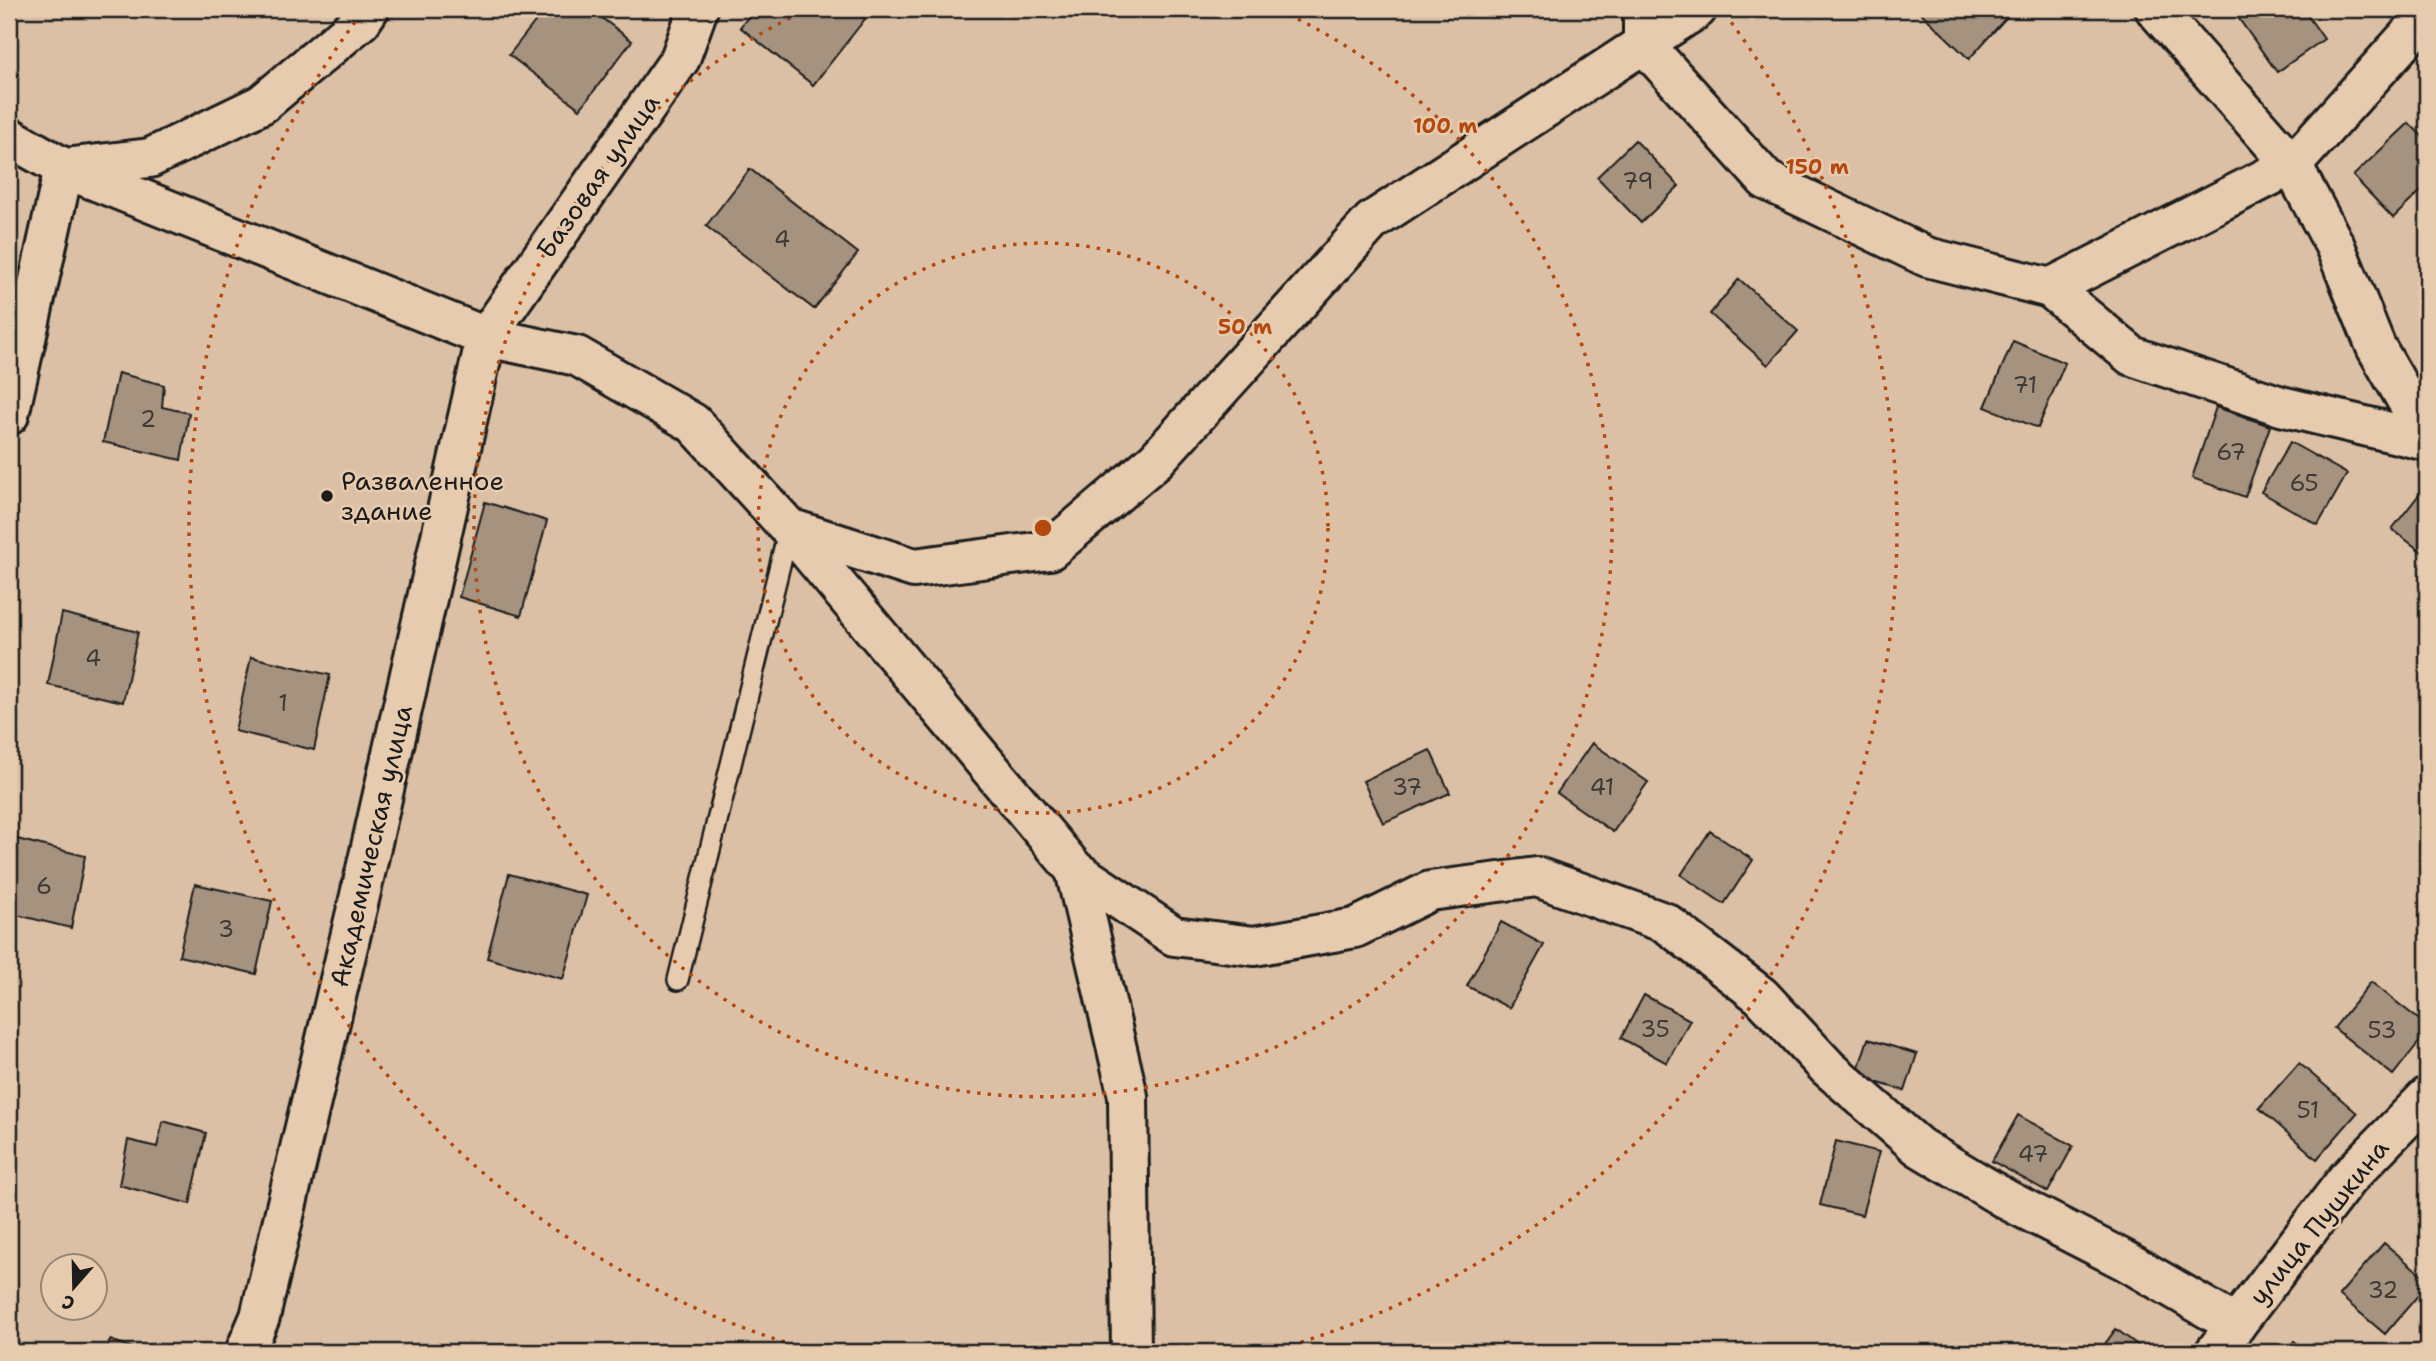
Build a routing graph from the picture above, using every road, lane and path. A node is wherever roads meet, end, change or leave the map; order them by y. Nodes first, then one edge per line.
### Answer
1 (369, 9) edge
2 (698, 9) edge
3 (1697, 9) edge
4 (2155, 9) edge
5 (2427, 15) edge
6 (1643, 26) edge
7 (9, 137) edge
8 (2292, 165) junction
9 (64, 168) junction
10 (2050, 288) junction
11 (486, 337) junction
12 (9, 415) edge
13 (2427, 436) edge
14 (2427, 441) edge
15 (789, 528) junction
16 (1075, 870) junction
17 (678, 980) dead end
18 (2427, 1097) edge
19 (2226, 1339) edge
20 (245, 1352) edge
21 (1131, 1352) edge

1 - 9 street
2 - 11 street, Базовая улица
3 - 6 street
4 - 8 street
5 - 8 street
6 - 10 street
6 - 15 street
7 - 9 street
8 - 10 street
8 - 13 street
9 - 11 street
9 - 12 street
10 - 14 street
11 - 15 street
11 - 20 street, Академическая улица
15 - 16 street
15 - 17 lane
16 - 19 street
16 - 21 street
18 - 19 street, улица Пушкина

